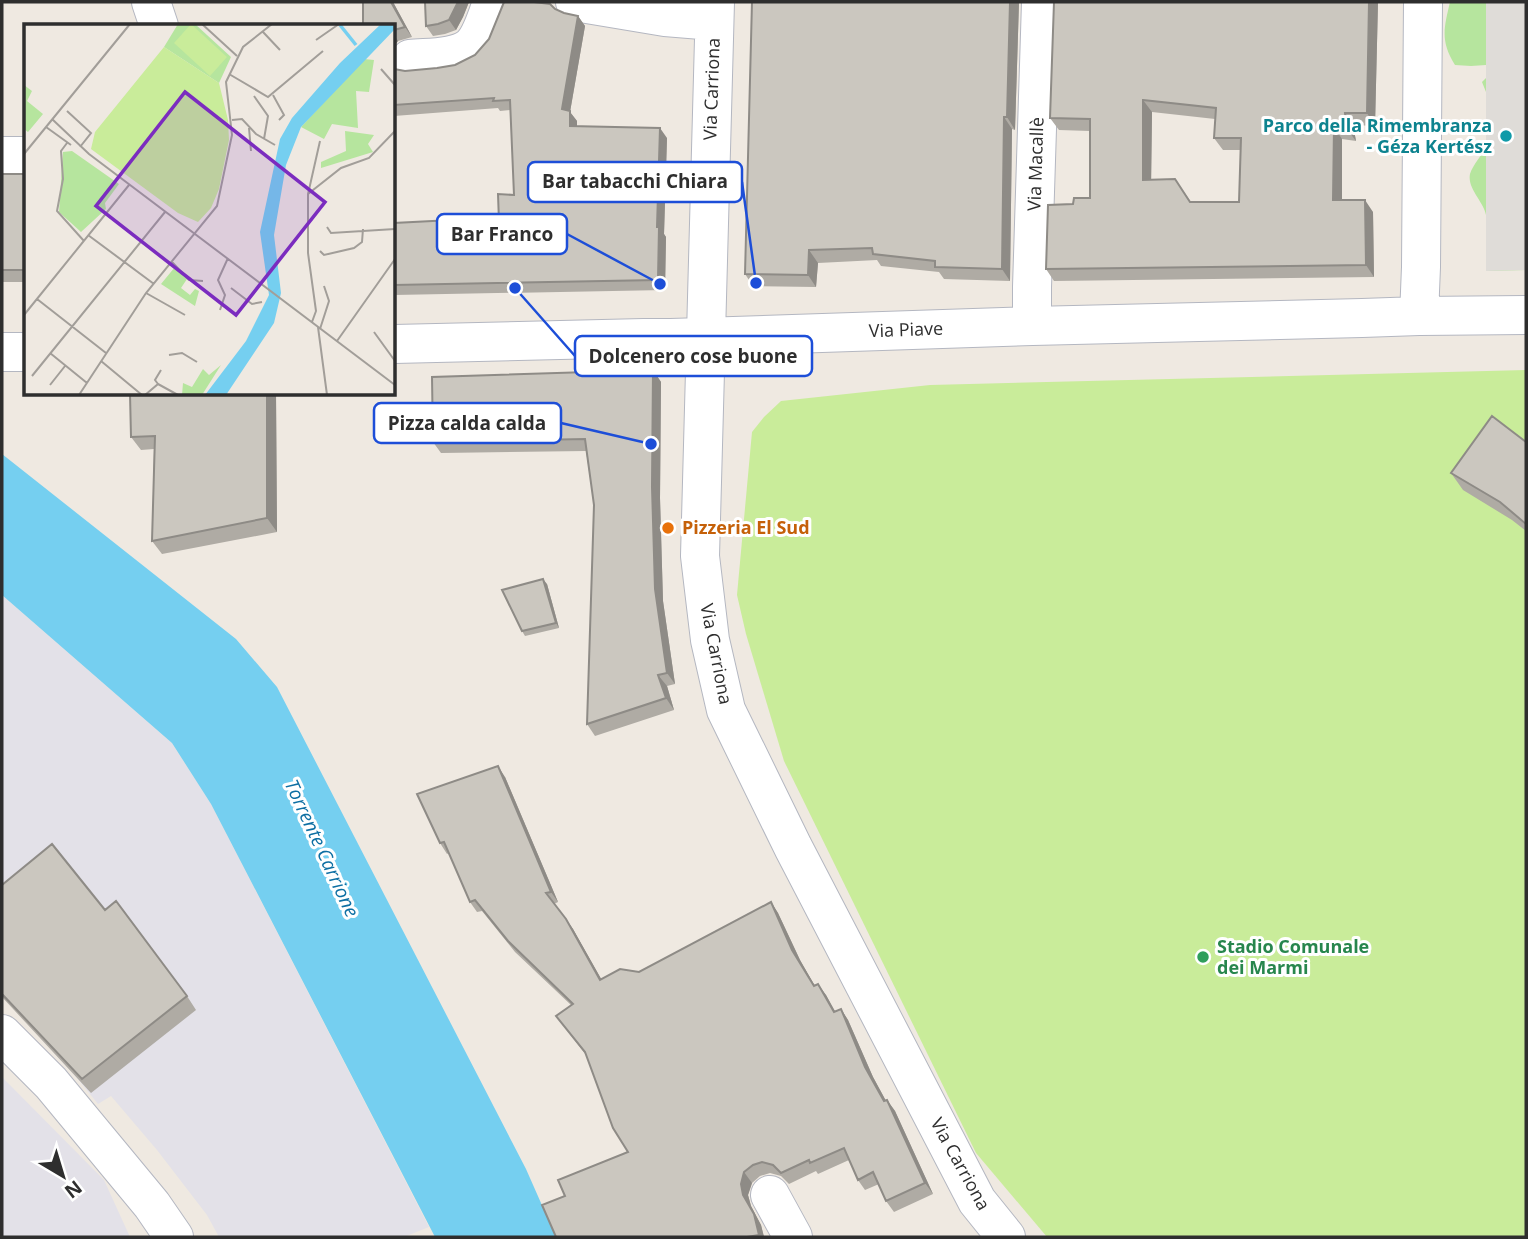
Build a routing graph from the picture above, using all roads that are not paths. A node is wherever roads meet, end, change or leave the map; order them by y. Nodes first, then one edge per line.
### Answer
1 (151, 2) edge
2 (492, 2) edge
3 (575, 2) edge
4 (1041, 2) edge
5 (1423, 2) edge
6 (714, 11) edge
7 (158, 24) edge
8 (410, 59) dead end
9 (2, 156) edge
10 (24, 156) edge
11 (1526, 315) edge
12 (1419, 316) junction
13 (1032, 326) junction
14 (706, 337) junction
15 (396, 344) edge
16 (2, 352) edge
17 (24, 352) edge
18 (2, 1034) edge
19 (770, 1195) dead end
20 (150, 1221) edge
21 (174, 1237) edge
22 (793, 1237) edge
23 (1006, 1237) edge

1 - 7 street
2 - 8 street
3 - 6 street
4 - 13 street, Via Macallè
5 - 12 street
6 - 14 street, Via Carriona
9 - 10 street
11 - 12 street, Via Piave
12 - 13 street, Via Piave
13 - 14 street, Via Piave
14 - 15 street, Via Piave
14 - 23 street, Via Carriona
16 - 17 street
18 - 20 street
19 - 22 street
20 - 21 street

